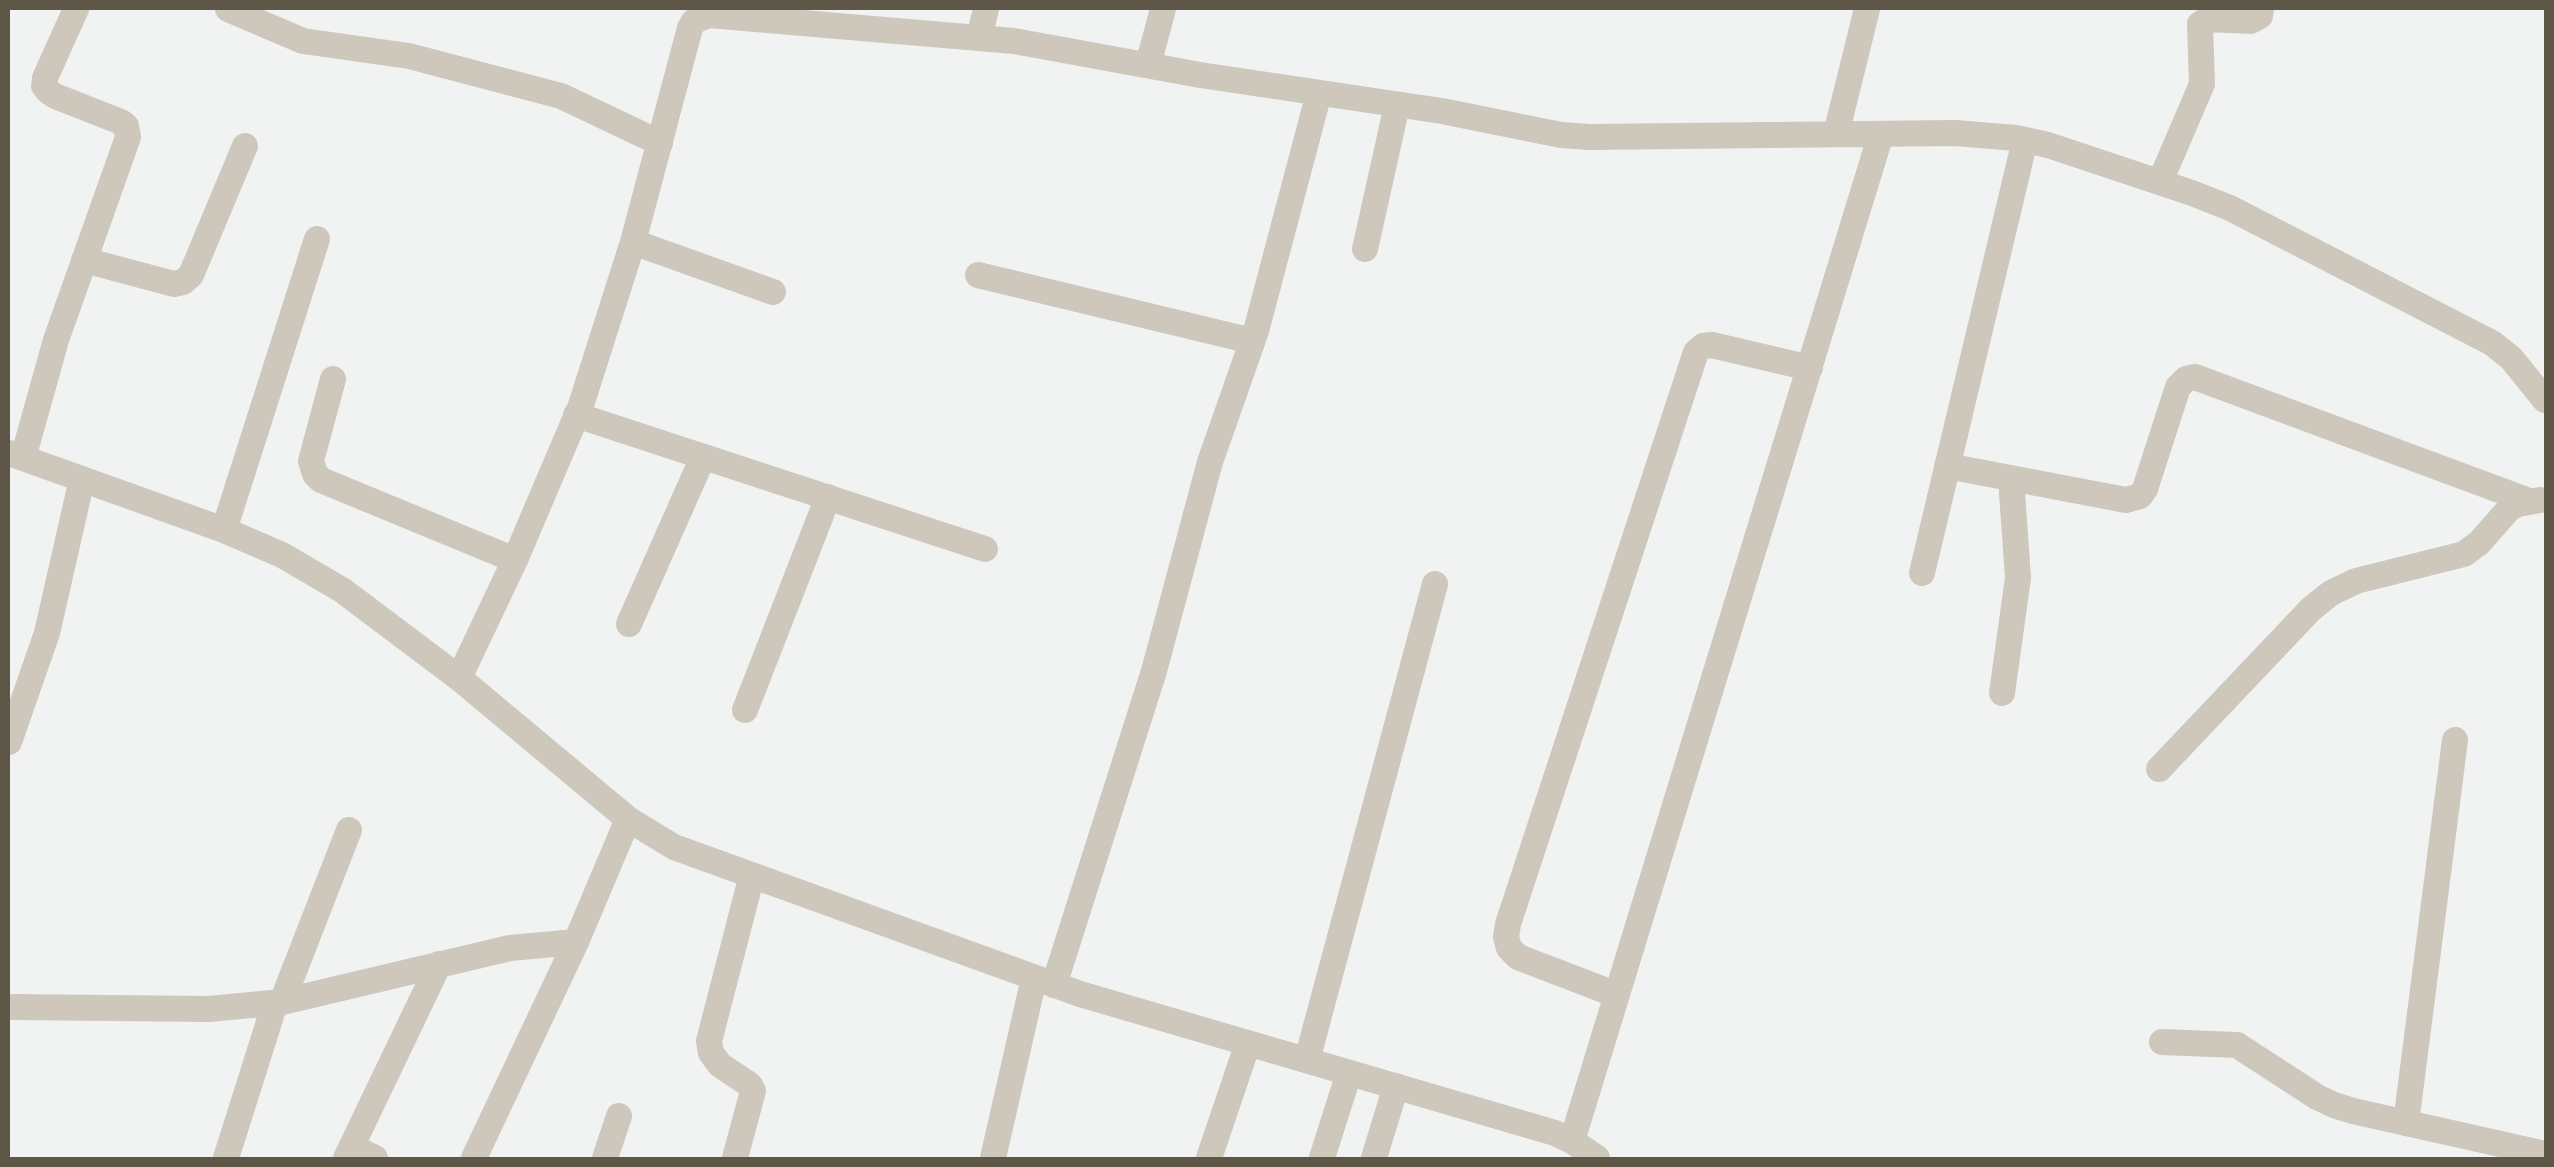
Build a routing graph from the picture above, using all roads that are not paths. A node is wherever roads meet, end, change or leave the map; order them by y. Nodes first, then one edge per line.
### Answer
1 (76, 9) edge
2 (228, 9) edge
3 (986, 9) edge
4 (1163, 9) edge
5 (1867, 9) edge
6 (2261, 9) edge
7 (688, 15) edge
8 (823, 17) edge
9 (980, 38) junction
10 (1148, 66) junction
11 (1319, 93) junction
12 (1397, 105) junction
13 (1836, 134) junction
14 (1881, 134) junction
15 (2025, 140) junction
16 (660, 143) junction
17 (245, 146) dead end
18 (2160, 182) junction
19 (318, 238) dead end
20 (633, 242) junction
21 (1364, 249) dead end
22 (84, 260) junction
23 (978, 275) dead end
24 (773, 292) dead end
25 (1252, 341) junction
26 (1810, 368) junction
27 (333, 380) dead end
28 (2545, 400) edge
29 (576, 415) junction
30 (16, 456) edge
31 (703, 456) junction
32 (1947, 466) junction
33 (2011, 478) junction
34 (82, 479) junction
35 (828, 497) junction
36 (2537, 500) edge
37 (224, 530) junction
38 (985, 548) dead end
39 (515, 560) junction
40 (1922, 573) dead end
41 (1435, 584) dead end
42 (629, 624) dead end
43 (459, 678) junction
44 (2002, 693) dead end
45 (746, 710) dead end
46 (2455, 740) dead end
47 (9, 742) edge
48 (2159, 769) dead end
49 (628, 819) junction
50 (349, 830) dead end
51 (752, 875) junction
52 (576, 942) junction
53 (439, 964) junction
54 (1044, 981) junction
55 (1617, 995) junction
56 (279, 1002) junction
57 (10, 1012) edge
58 (2162, 1042) dead end
59 (1248, 1043) junction
60 (1307, 1060) junction
61 (1349, 1073) junction
62 (1396, 1086) junction
63 (619, 1116) dead end
64 (2406, 1123) junction
65 (1572, 1141) junction
66 (2545, 1154) edge
67 (358, 1155) edge
68 (226, 1158) edge
69 (474, 1158) edge
70 (605, 1158) edge
71 (735, 1158) edge
72 (993, 1158) edge
73 (1209, 1158) edge
74 (1322, 1158) edge
75 (1374, 1158) edge
76 (1597, 1158) edge

1 - 22 street
2 - 16 street
3 - 9 street
4 - 10 street
5 - 13 street
6 - 18 street
7 - 8 street
7 - 16 street
8 - 9 street
9 - 10 street
10 - 11 street
11 - 12 street
11 - 25 street
12 - 13 street
12 - 21 street
13 - 14 street
14 - 15 street
14 - 26 street
15 - 18 street
15 - 32 street
16 - 20 street
17 - 22 street
18 - 28 street
19 - 37 street
20 - 24 street
20 - 29 street
22 - 30 street
23 - 25 street
25 - 54 street
26 - 55 street
26 - 55 street
27 - 39 street
29 - 31 street
29 - 39 street
30 - 34 street
31 - 35 street
31 - 42 street
32 - 33 street
32 - 40 street
33 - 36 street
33 - 44 street
34 - 37 street
34 - 47 street
35 - 38 street
35 - 45 street
36 - 48 street
37 - 43 street
39 - 43 street
41 - 60 street
43 - 49 street
46 - 64 street
49 - 51 street
49 - 52 street
50 - 56 street
51 - 54 street
51 - 71 street
52 - 53 street
52 - 69 street
53 - 56 street
53 - 67 street
54 - 59 street
54 - 72 street
55 - 65 street
56 - 57 street
56 - 68 street
58 - 64 street
59 - 60 street
59 - 73 street
60 - 61 street
61 - 62 street
61 - 74 street
62 - 65 street
62 - 75 street
63 - 70 street
64 - 66 street
65 - 76 street

